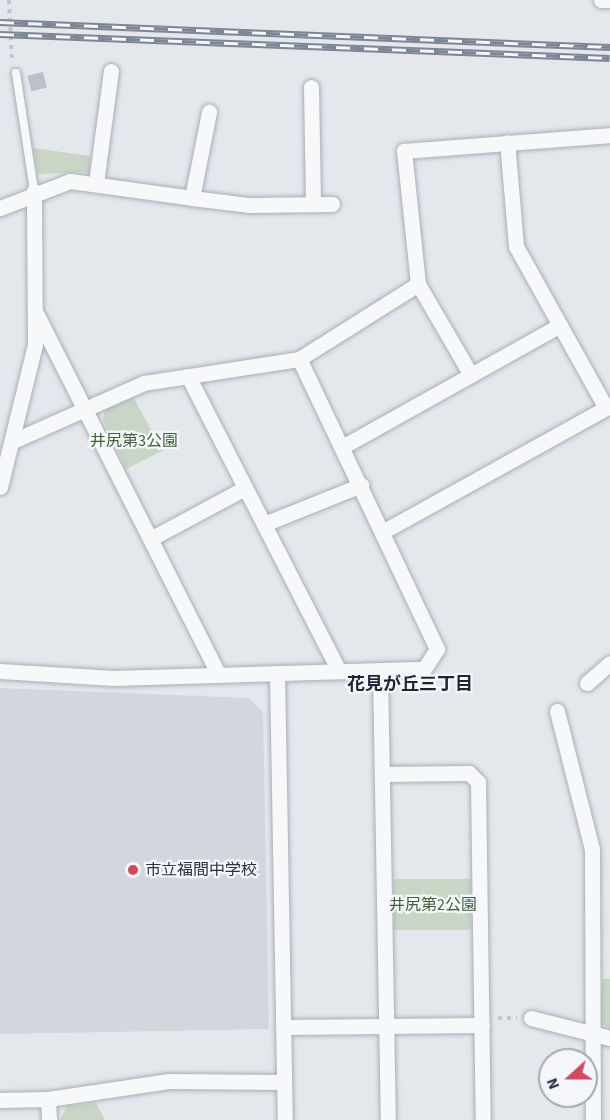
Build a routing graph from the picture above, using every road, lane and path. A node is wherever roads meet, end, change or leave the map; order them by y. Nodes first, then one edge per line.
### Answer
1 (9, 0) edge
2 (601, 0) edge
3 (610, 0) edge
4 (111, 71) dead end
5 (16, 73) joint
6 (311, 87) dead end
7 (209, 112) dead end
8 (610, 135) edge
9 (507, 142) junction
10 (96, 183) junction
11 (34, 191) junction
12 (192, 198) junction
13 (313, 204) junction
14 (332, 204) dead end
15 (0, 208) edge
16 (418, 284) junction
17 (37, 315) junction
18 (560, 325) junction
19 (299, 359) junction
20 (471, 375) junction
21 (188, 376) junction
22 (85, 409) junction
23 (13, 441) junction
24 (342, 447) junction
25 (361, 485) junction
26 (0, 487) edge
27 (245, 488) junction
28 (264, 524) junction
29 (384, 531) junction
30 (150, 539) junction
31 (610, 663) edge
32 (380, 670) junction
33 (0, 671) edge
34 (339, 671) junction
35 (278, 673) junction
36 (218, 674) junction
37 (587, 683) dead end
38 (557, 711) dead end
39 (382, 774) junction
40 (531, 1018) joint
41 (482, 1022) junction
42 (387, 1026) junction
43 (284, 1027) junction
44 (592, 1032) junction
45 (610, 1038) edge
46 (284, 1082) junction
47 (48, 1099) junction
48 (0, 1100) edge
49 (283, 1119) edge
50 (49, 1120) edge
51 (388, 1120) edge
52 (483, 1120) edge
53 (593, 1120) edge

1 - 5 path
2 - 3 street
4 - 10 street
5 - 11 lane
6 - 13 street
7 - 12 street
8 - 9 street
9 - 16 street
9 - 18 street
10 - 11 street
10 - 12 street
11 - 15 street
11 - 17 street
12 - 13 street
13 - 14 street
16 - 19 street
16 - 20 street
17 - 22 street
17 - 23 street
18 - 20 street
18 - 29 street
19 - 21 street
19 - 24 street
20 - 24 street
21 - 22 street
21 - 27 street
22 - 23 street
22 - 30 street
23 - 26 street
24 - 25 street
25 - 28 street
25 - 29 street
27 - 28 street
27 - 30 street
28 - 34 street
29 - 32 street
30 - 36 street
31 - 37 street
32 - 34 street
32 - 39 street
33 - 36 street
34 - 35 street
35 - 36 street
35 - 43 street
38 - 44 street
39 - 41 street
39 - 42 street
40 - 41 path
40 - 44 street
41 - 42 street
41 - 52 street
42 - 43 street
42 - 51 street
43 - 46 street
44 - 45 street
44 - 53 street
46 - 47 street
46 - 49 street
47 - 48 street
47 - 50 street

